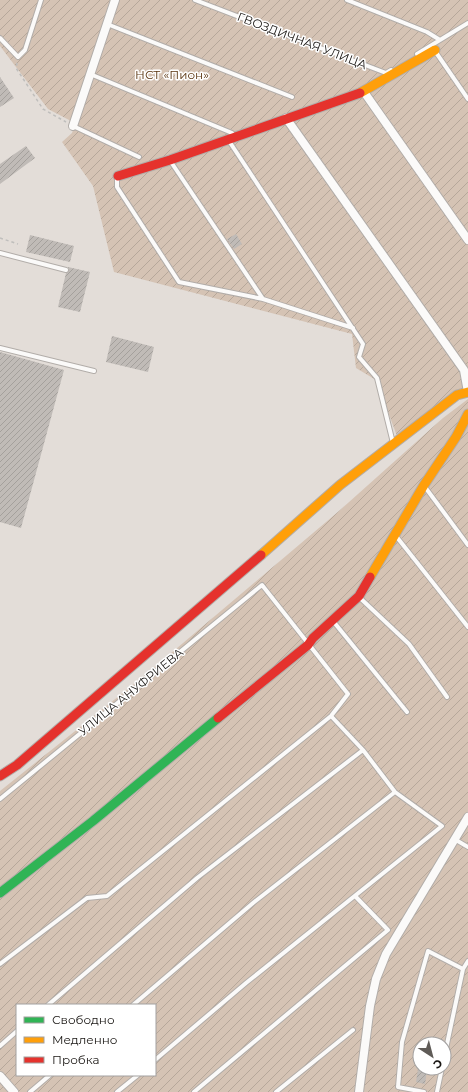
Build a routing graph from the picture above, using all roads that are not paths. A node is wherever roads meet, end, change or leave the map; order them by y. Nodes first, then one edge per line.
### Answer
1 (41, 0) edge
2 (115, 0) edge
3 (195, 0) edge
4 (347, 0) edge
5 (468, 23) edge
6 (107, 24) junction
7 (0, 38) edge
8 (440, 40) junction
9 (435, 50) joint
10 (90, 74) junction
11 (364, 92) junction
12 (292, 97) dead end
13 (468, 99) edge
14 (286, 118) junction
15 (73, 126) joint
16 (230, 136) junction
17 (139, 157) dead end
18 (170, 160) junction
19 (118, 176) joint
20 (468, 240) edge
21 (0, 253) edge
22 (66, 270) dead end
23 (263, 299) junction
24 (353, 328) junction
25 (0, 348) edge
26 (94, 371) dead end
27 (468, 392) edge
28 (468, 414) edge
29 (394, 444) junction
30 (424, 486) junction
31 (395, 534) junction
32 (468, 545) edge
33 (359, 596) junction
34 (332, 620) junction
35 (468, 627) edge
36 (308, 645) junction
37 (447, 696) dead end
38 (407, 712) dead end
39 (331, 716) junction
40 (363, 750) junction
41 (0, 776) edge
42 (395, 792) junction
43 (0, 799) edge
44 (468, 817) edge
45 (456, 840) junction
46 (468, 847) edge
47 (0, 893) edge
48 (355, 896) junction
49 (468, 961) edge
50 (0, 964) edge
51 (463, 969) junction
52 (49, 1004) edge
53 (134, 1004) edge
54 (353, 1030) dead end
55 (16, 1032) edge
56 (449, 1036) edge
57 (0, 1046) edge
58 (156, 1059) edge
59 (49, 1076) edge
60 (137, 1076) edge
61 (440, 1076) edge
62 (1, 1080) edge
63 (14, 1092) edge
64 (30, 1092) edge
65 (117, 1092) edge
66 (194, 1092) edge
67 (276, 1092) edge
68 (359, 1092) edge
69 (424, 1092) edge
70 (436, 1092) edge

1 - 7 lane
2 - 6 street
3 - 8 lane, ГВОЗДИЧНАЯ УЛИЦА
4 - 8 lane
5 - 8 lane
6 - 10 street
6 - 12 lane
9 - 11 street
9 - 13 lane
10 - 15 street
10 - 16 lane
11 - 14 street
11 - 20 street
14 - 16 street
14 - 27 street
15 - 17 lane
16 - 18 street
16 - 24 lane
18 - 19 street
18 - 23 lane
19 - 23 lane
21 - 22 lane
23 - 24 lane
24 - 29 lane
25 - 26 lane
27 - 29 street
28 - 30 street
29 - 41 street
30 - 31 street
30 - 32 lane
31 - 33 street
31 - 35 lane
33 - 34 street
33 - 37 lane
34 - 36 street
34 - 38 lane
36 - 39 lane
36 - 43 lane, УЛИЦА АНУФРИЕВА
36 - 47 street
39 - 40 lane
39 - 50 lane
40 - 42 lane
40 - 52 lane
42 - 48 lane
42 - 53 lane
44 - 45 street
45 - 46 lane
45 - 68 street
48 - 58 lane
48 - 66 lane
49 - 51 lane
51 - 56 lane
51 - 69 lane
54 - 67 lane
55 - 57 lane
59 - 64 lane
60 - 65 lane
61 - 70 lane
62 - 63 street

